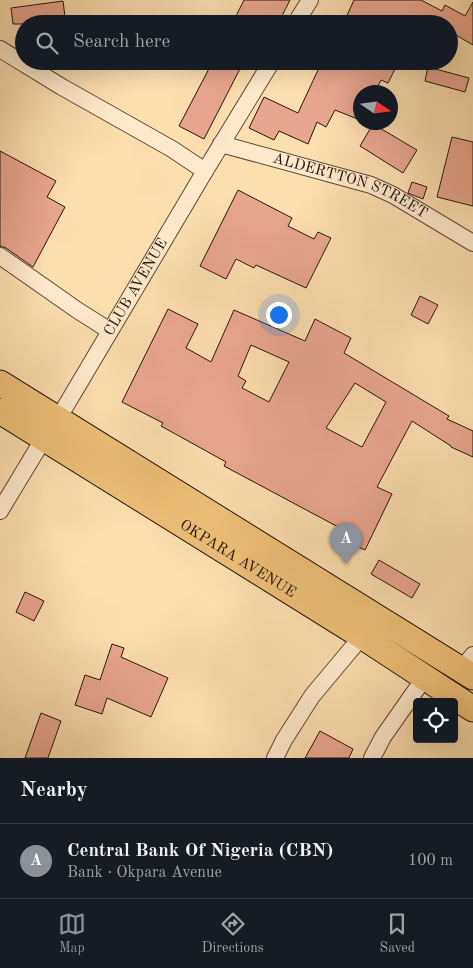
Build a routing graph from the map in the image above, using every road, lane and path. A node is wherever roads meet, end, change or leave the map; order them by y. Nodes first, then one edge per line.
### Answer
1 (310, 0) edge
2 (301, 15) edge
3 (0, 50) edge
4 (15, 59) edge
5 (34, 70) edge
6 (266, 70) edge
7 (221, 144) junction
8 (205, 171) junction
9 (473, 242) edge
10 (0, 256) edge
11 (110, 331) junction
12 (0, 383) edge
13 (0, 411) edge
14 (51, 428) junction
15 (0, 511) edge
16 (370, 627) junction
17 (469, 667) edge
18 (425, 677) junction
19 (473, 709) edge
20 (275, 758) edge
21 (372, 758) edge

1 - 2 street
3 - 4 street
5 - 8 street
6 - 7 street, CLUB AVENUE
7 - 8 street, CLUB AVENUE
7 - 9 street, ALDERTTON STREET
8 - 11 street, CLUB AVENUE
10 - 11 street
11 - 14 street, CLUB AVENUE
12 - 14 main road, OKPARA AVENUE
13 - 14 main road, OKPARA AVENUE
14 - 15 street, CLUB AVENUE
14 - 16 main road, OKPARA AVENUE
16 - 17 main road, OKPARA AVENUE
16 - 18 main road, OKPARA AVENUE
16 - 20 street
18 - 19 main road, OKPARA AVENUE
18 - 21 street

